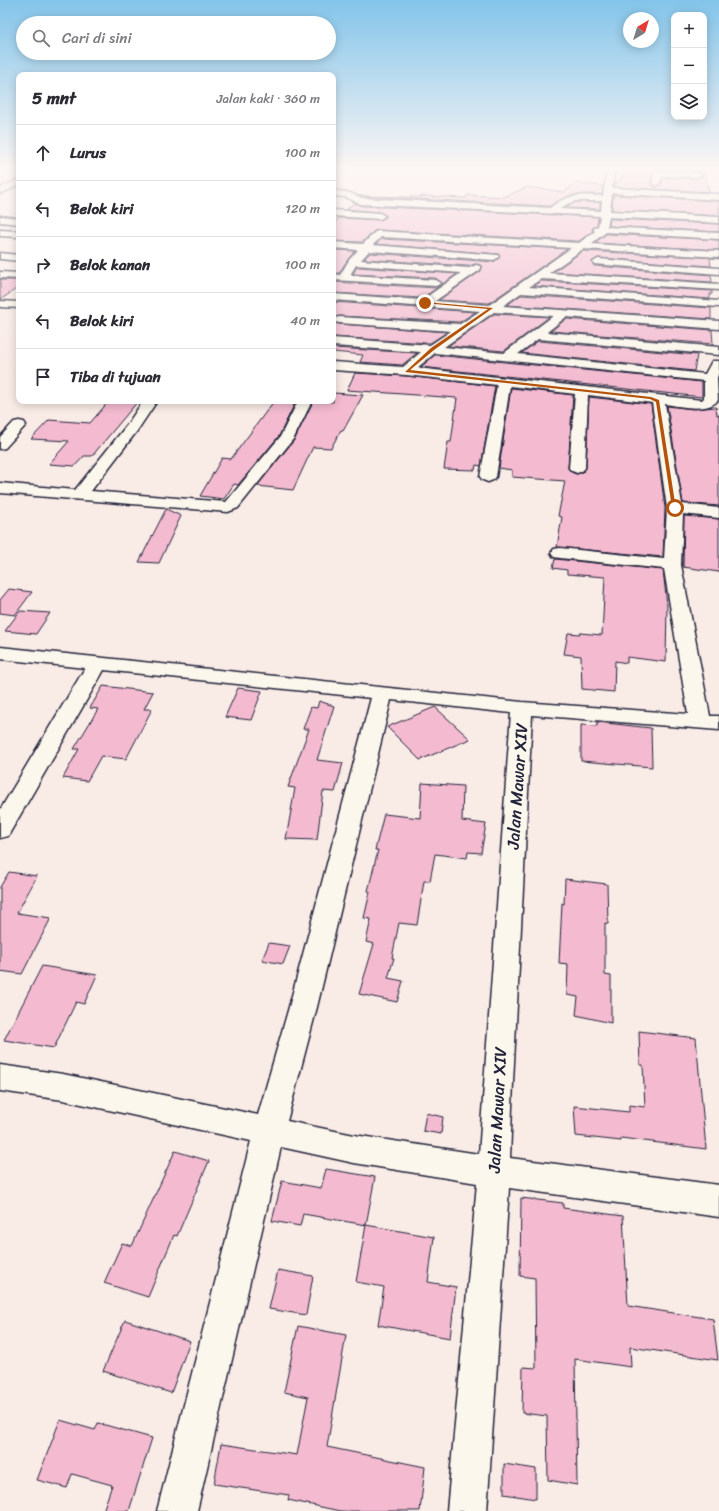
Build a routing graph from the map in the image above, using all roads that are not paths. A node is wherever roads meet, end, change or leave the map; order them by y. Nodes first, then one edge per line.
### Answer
1 (373, 240) edge
2 (476, 240) edge
3 (590, 240) edge
4 (520, 242) junction
5 (336, 245) edge
6 (581, 246) junction
7 (366, 248) junction
8 (719, 254) edge
9 (0, 256) edge
10 (494, 257) junction
11 (16, 258) edge
12 (561, 259) junction
13 (576, 260) dead end
14 (353, 262) junction
15 (590, 262) dead end
16 (471, 270) junction
17 (719, 271) edge
18 (0, 275) edge
19 (16, 276) edge
20 (539, 276) junction
21 (338, 277) edge
22 (452, 284) junction
23 (719, 287) edge
24 (519, 290) junction
25 (336, 296) edge
26 (425, 303) junction
27 (0, 304) edge
28 (719, 304) edge
29 (16, 305) edge
30 (492, 308) junction
31 (564, 314) junction
32 (339, 320) dead end
33 (719, 325) edge
34 (462, 328) junction
35 (536, 335) junction
36 (336, 342) edge
37 (432, 349) junction
38 (719, 351) edge
39 (507, 357) junction
40 (719, 357) edge
41 (336, 366) edge
42 (406, 371) junction
43 (710, 378) junction
44 (504, 383) junction
45 (582, 391) junction
46 (655, 399) junction
47 (148, 404) edge
48 (304, 404) edge
49 (19, 425) dead end
50 (0, 445) edge
51 (577, 468) dead end
52 (488, 477) dead end
53 (0, 488) edge
54 (80, 494) junction
55 (675, 508) junction
56 (719, 513) edge
57 (560, 553) dead end
58 (672, 565) junction
59 (0, 653) edge
60 (96, 664) junction
61 (382, 694) junction
62 (522, 708) junction
63 (709, 722) edge
64 (0, 830) edge
65 (0, 1078) edge
66 (269, 1131) junction
67 (494, 1170) junction
68 (719, 1201) edge
69 (177, 1511) edge
70 (467, 1511) edge

1 - 7 street
2 - 4 street
3 - 6 street
4 - 6 street
4 - 10 street
5 - 7 street
6 - 8 street
6 - 12 street
7 - 10 street
7 - 14 street
9 - 11 street
10 - 16 street
12 - 13 street
12 - 20 street
14 - 16 street
14 - 21 street
15 - 17 street
16 - 22 street
18 - 19 street
20 - 23 street
20 - 24 street
21 - 22 street
22 - 26 street
24 - 28 street
24 - 30 street
25 - 26 street
26 - 30 street
27 - 29 street
30 - 31 street
30 - 34 street
31 - 33 street
31 - 35 street
32 - 34 street
34 - 37 street
35 - 38 street
35 - 39 street
36 - 37 street
37 - 39 street
37 - 42 street
39 - 43 street
40 - 43 street
41 - 42 street
42 - 44 street
43 - 46 street
44 - 45 street
44 - 52 street
45 - 46 street
45 - 51 street
46 - 55 street
47 - 54 street
48 - 54 street
49 - 50 street
53 - 54 street
55 - 56 street
55 - 58 street
57 - 58 street
58 - 63 street
59 - 60 street
60 - 61 street
60 - 64 street
61 - 62 street
61 - 66 street
62 - 63 street
62 - 67 street, Jalan Mawar XIV
65 - 66 street
66 - 67 street
66 - 69 street
67 - 68 street
67 - 70 street, Jalan Mawar XIV

